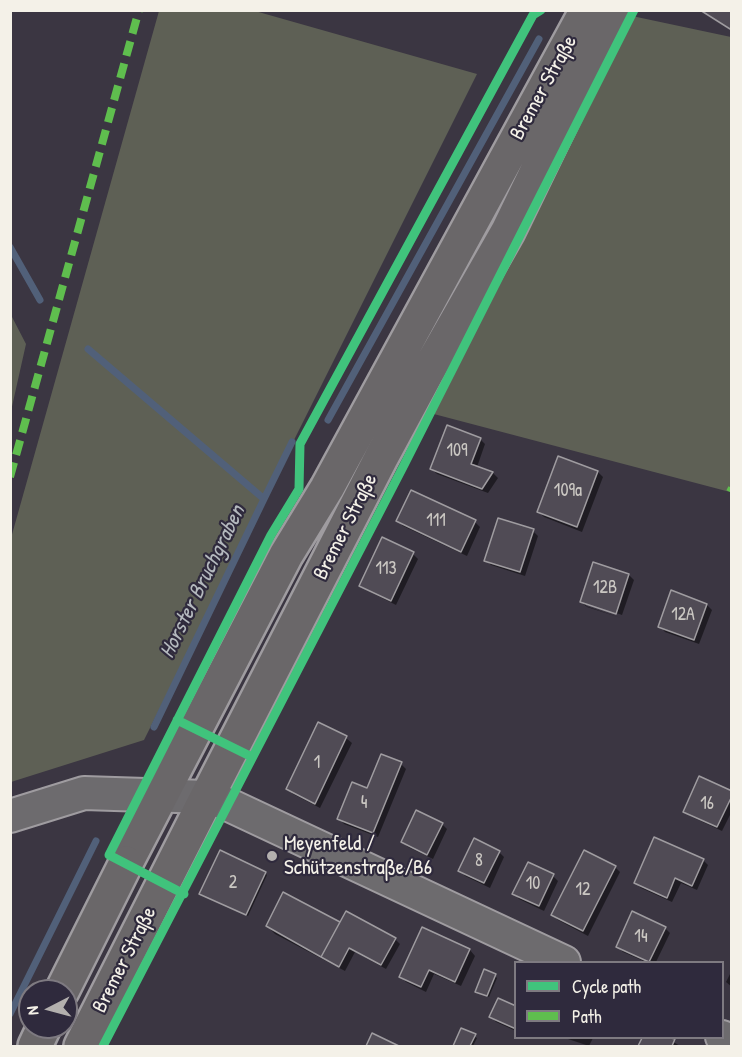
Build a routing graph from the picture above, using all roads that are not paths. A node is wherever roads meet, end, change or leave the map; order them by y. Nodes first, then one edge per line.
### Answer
1 (586, 10) edge
2 (615, 10) edge
3 (161, 795) junction
4 (207, 797) junction
5 (10, 816) edge
6 (560, 961) edge
7 (68, 979) edge
8 (81, 1047) edge

1 - 3 main road, Bremer Straße
2 - 4 main road, Bremer Straße
3 - 4 street
3 - 5 street
3 - 7 main road, Bremer Straße
4 - 6 street
4 - 8 main road, Bremer Straße

